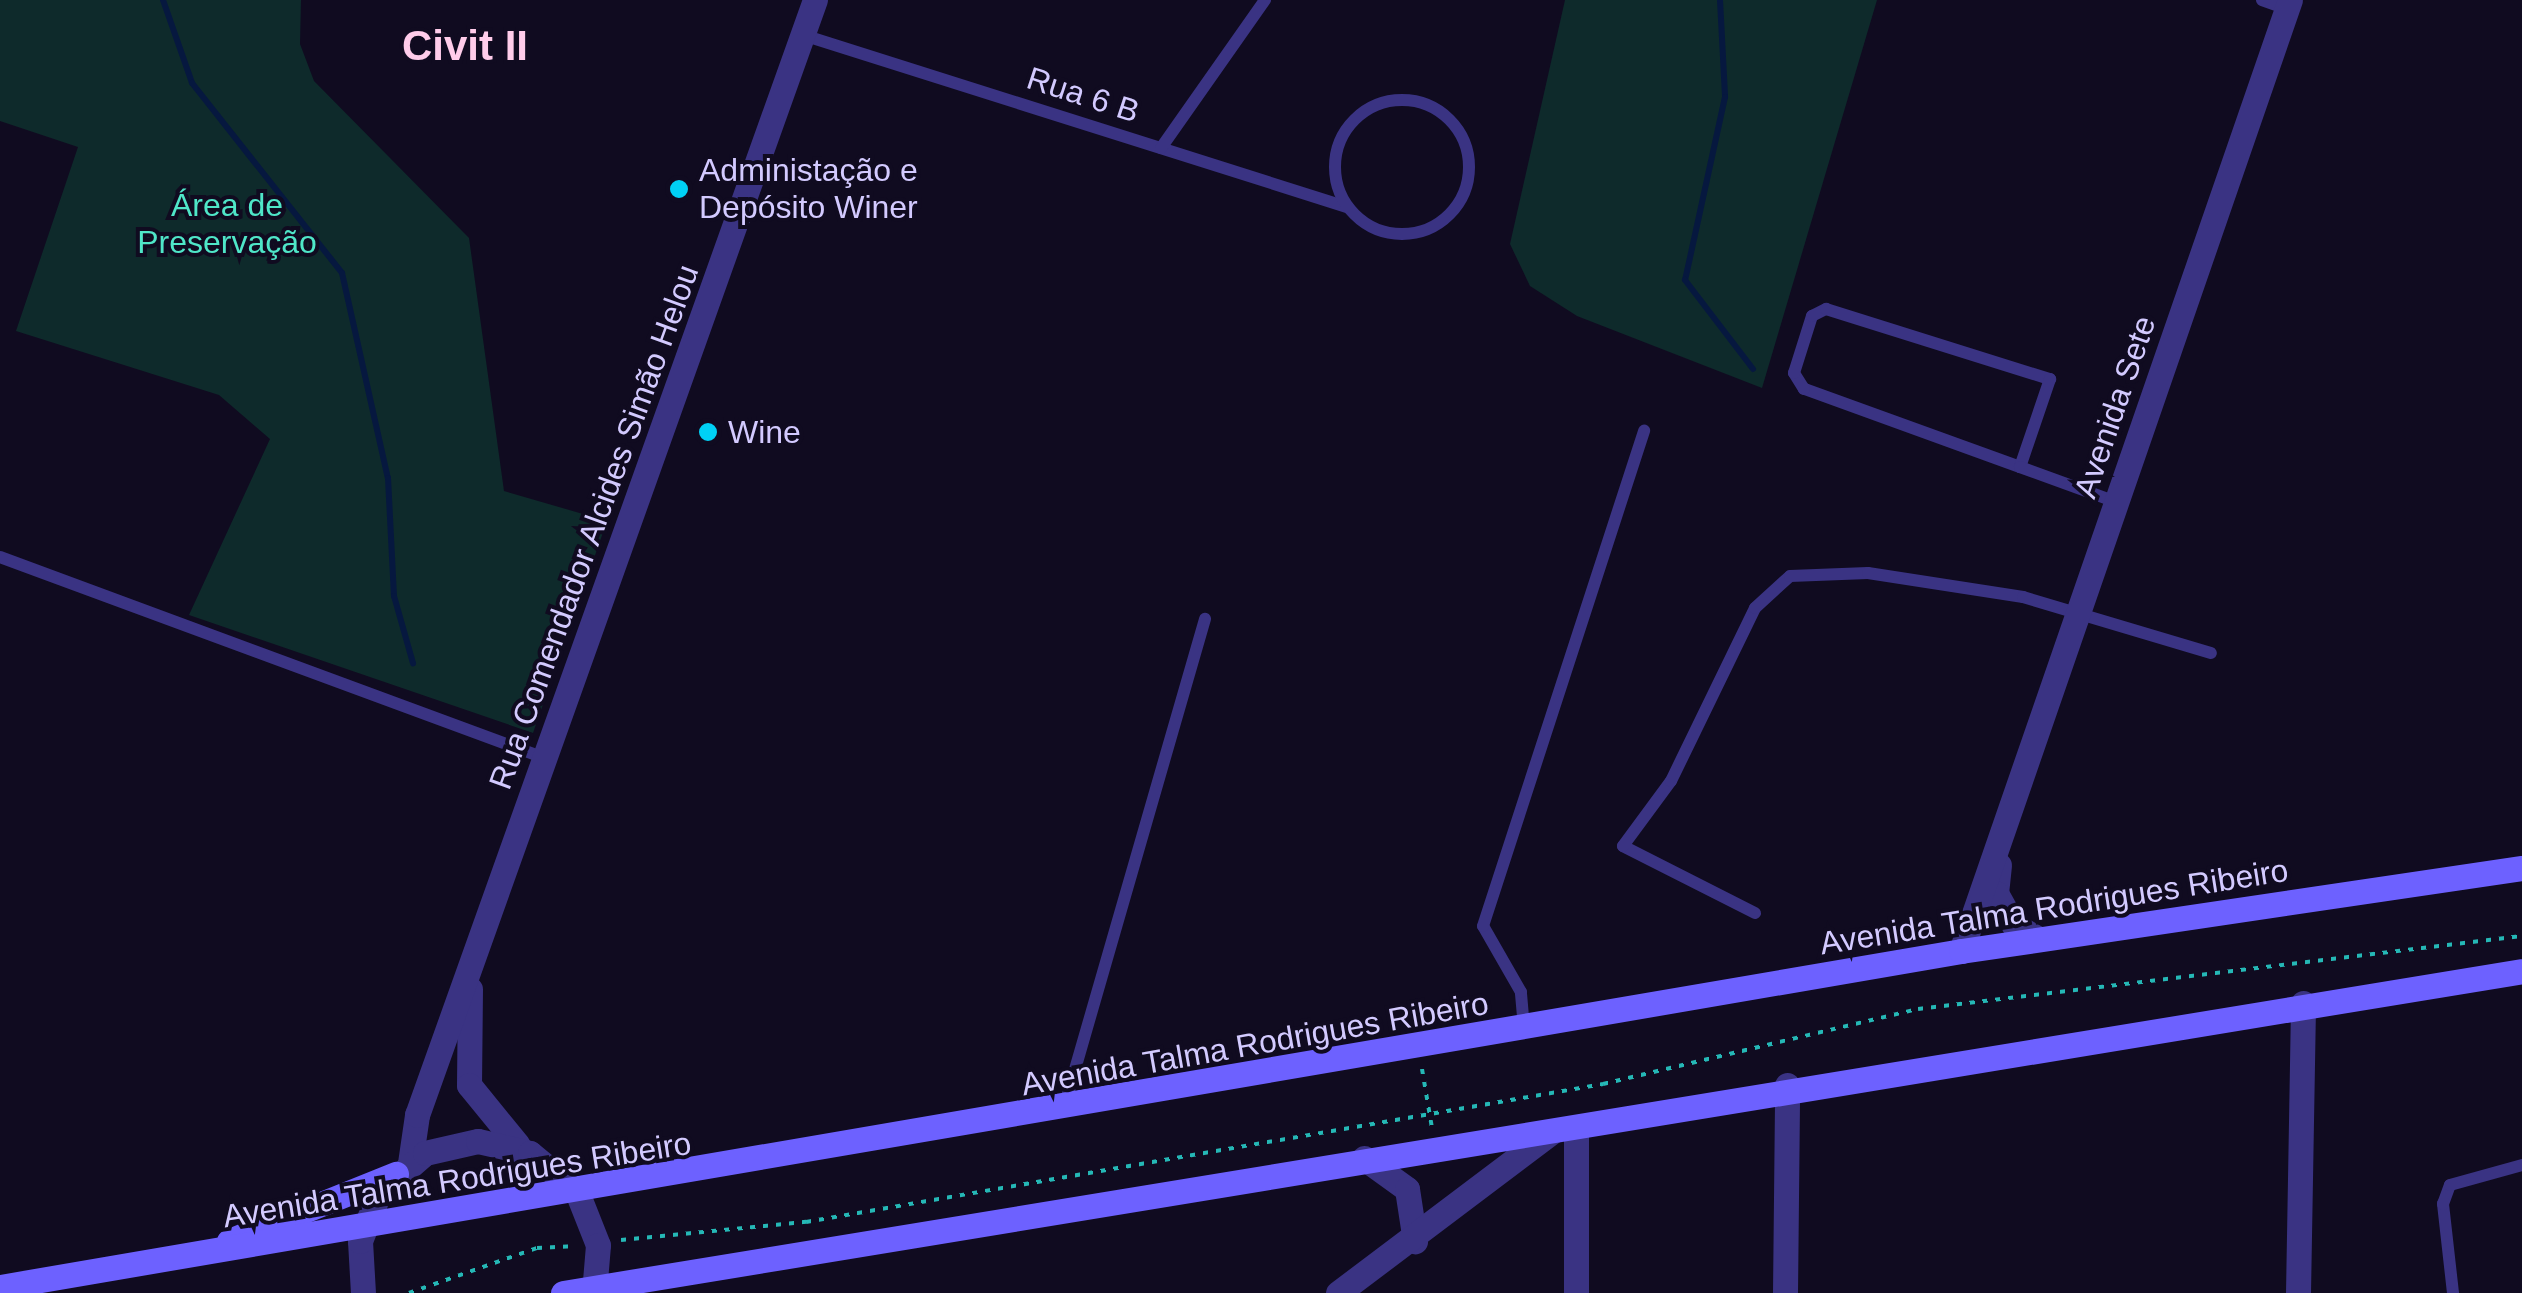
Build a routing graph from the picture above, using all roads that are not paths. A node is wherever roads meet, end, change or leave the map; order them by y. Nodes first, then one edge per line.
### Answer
1 (815, 0) edge
2 (1264, 0) edge
3 (2262, 0) edge
4 (2289, 5) edge
5 (803, 35) junction
6 (1161, 148) junction
7 (1347, 207) junction
8 (1644, 431) dead end
9 (2020, 467) junction
10 (2116, 502) junction
11 (0, 557) edge
12 (2078, 613) junction
13 (1206, 620) dead end
14 (2210, 653) dead end
15 (546, 759) junction
16 (2001, 835) junction
17 (2522, 868) edge
18 (1755, 913) dead end
19 (2039, 939) junction
20 (1961, 951) junction
21 (471, 962) junction
22 (2522, 971) edge
23 (2304, 1004) junction
24 (1524, 1031) junction
25 (1787, 1085) junction
26 (1063, 1111) junction
27 (1564, 1130) junction
28 (530, 1153) junction
29 (1364, 1158) junction
30 (2522, 1165) edge
31 (402, 1168) junction
32 (577, 1192) junction
33 (362, 1228) junction
34 (1415, 1241) junction
35 (202, 1254) junction
36 (714, 1268) junction
37 (0, 1287) edge
38 (1352, 1289) edge
39 (595, 1290) edge
40 (363, 1293) edge
41 (564, 1293) edge
42 (673, 1293) edge
43 (1576, 1293) edge
44 (1784, 1293) edge
45 (2298, 1293) edge
46 (2453, 1293) edge

1 - 5 street, Rua Comendador Alcides Simão Helou
2 - 6 lane
3 - 4 lane
4 - 10 street, Avenida Sete
5 - 6 lane, Rua 6 B
5 - 15 street, Rua Comendador Alcides Simão Helou
6 - 7 lane, Rua 6 B
7 - 7 lane, Rua 6 B
8 - 24 lane
9 - 9 lane
9 - 10 lane
10 - 12 street, Avenida Sete
11 - 15 lane
12 - 14 lane
12 - 16 street, Avenida Sete
12 - 18 lane
13 - 26 lane
15 - 21 street, Rua Comendador Alcides Simão Helou
16 - 19 street, Avenida Sete
16 - 20 street, Avenida Sete
17 - 19 main road, Avenida Talma Rodrigues Ribeiro
19 - 20 main road, Avenida Talma Rodrigues Ribeiro
20 - 24 main road, Avenida Talma Rodrigues Ribeiro
21 - 28 street, Rua Comendador Alcides Simão Helou
21 - 31 street, Rua Comendador Alcides Simão Helou
22 - 23 main road
23 - 25 main road
23 - 45 street
24 - 26 main road, Avenida Talma Rodrigues Ribeiro
25 - 27 main road
25 - 44 street
26 - 32 main road, Avenida Talma Rodrigues Ribeiro
27 - 29 main road
27 - 34 street
27 - 43 street
28 - 31 street
28 - 32 street, Rua Comendador Alcides Simão Helou
29 - 34 street
29 - 36 main road
30 - 46 lane
31 - 33 street, Rua Comendador Alcides Simão Helou
31 - 35 main road
32 - 33 main road, Avenida Talma Rodrigues Ribeiro
32 - 39 street
33 - 35 main road, Avenida Talma Rodrigues Ribeiro
33 - 40 street
34 - 38 street
35 - 37 main road, Avenida Talma Rodrigues Ribeiro
36 - 39 main road
36 - 42 main road
39 - 41 main road

